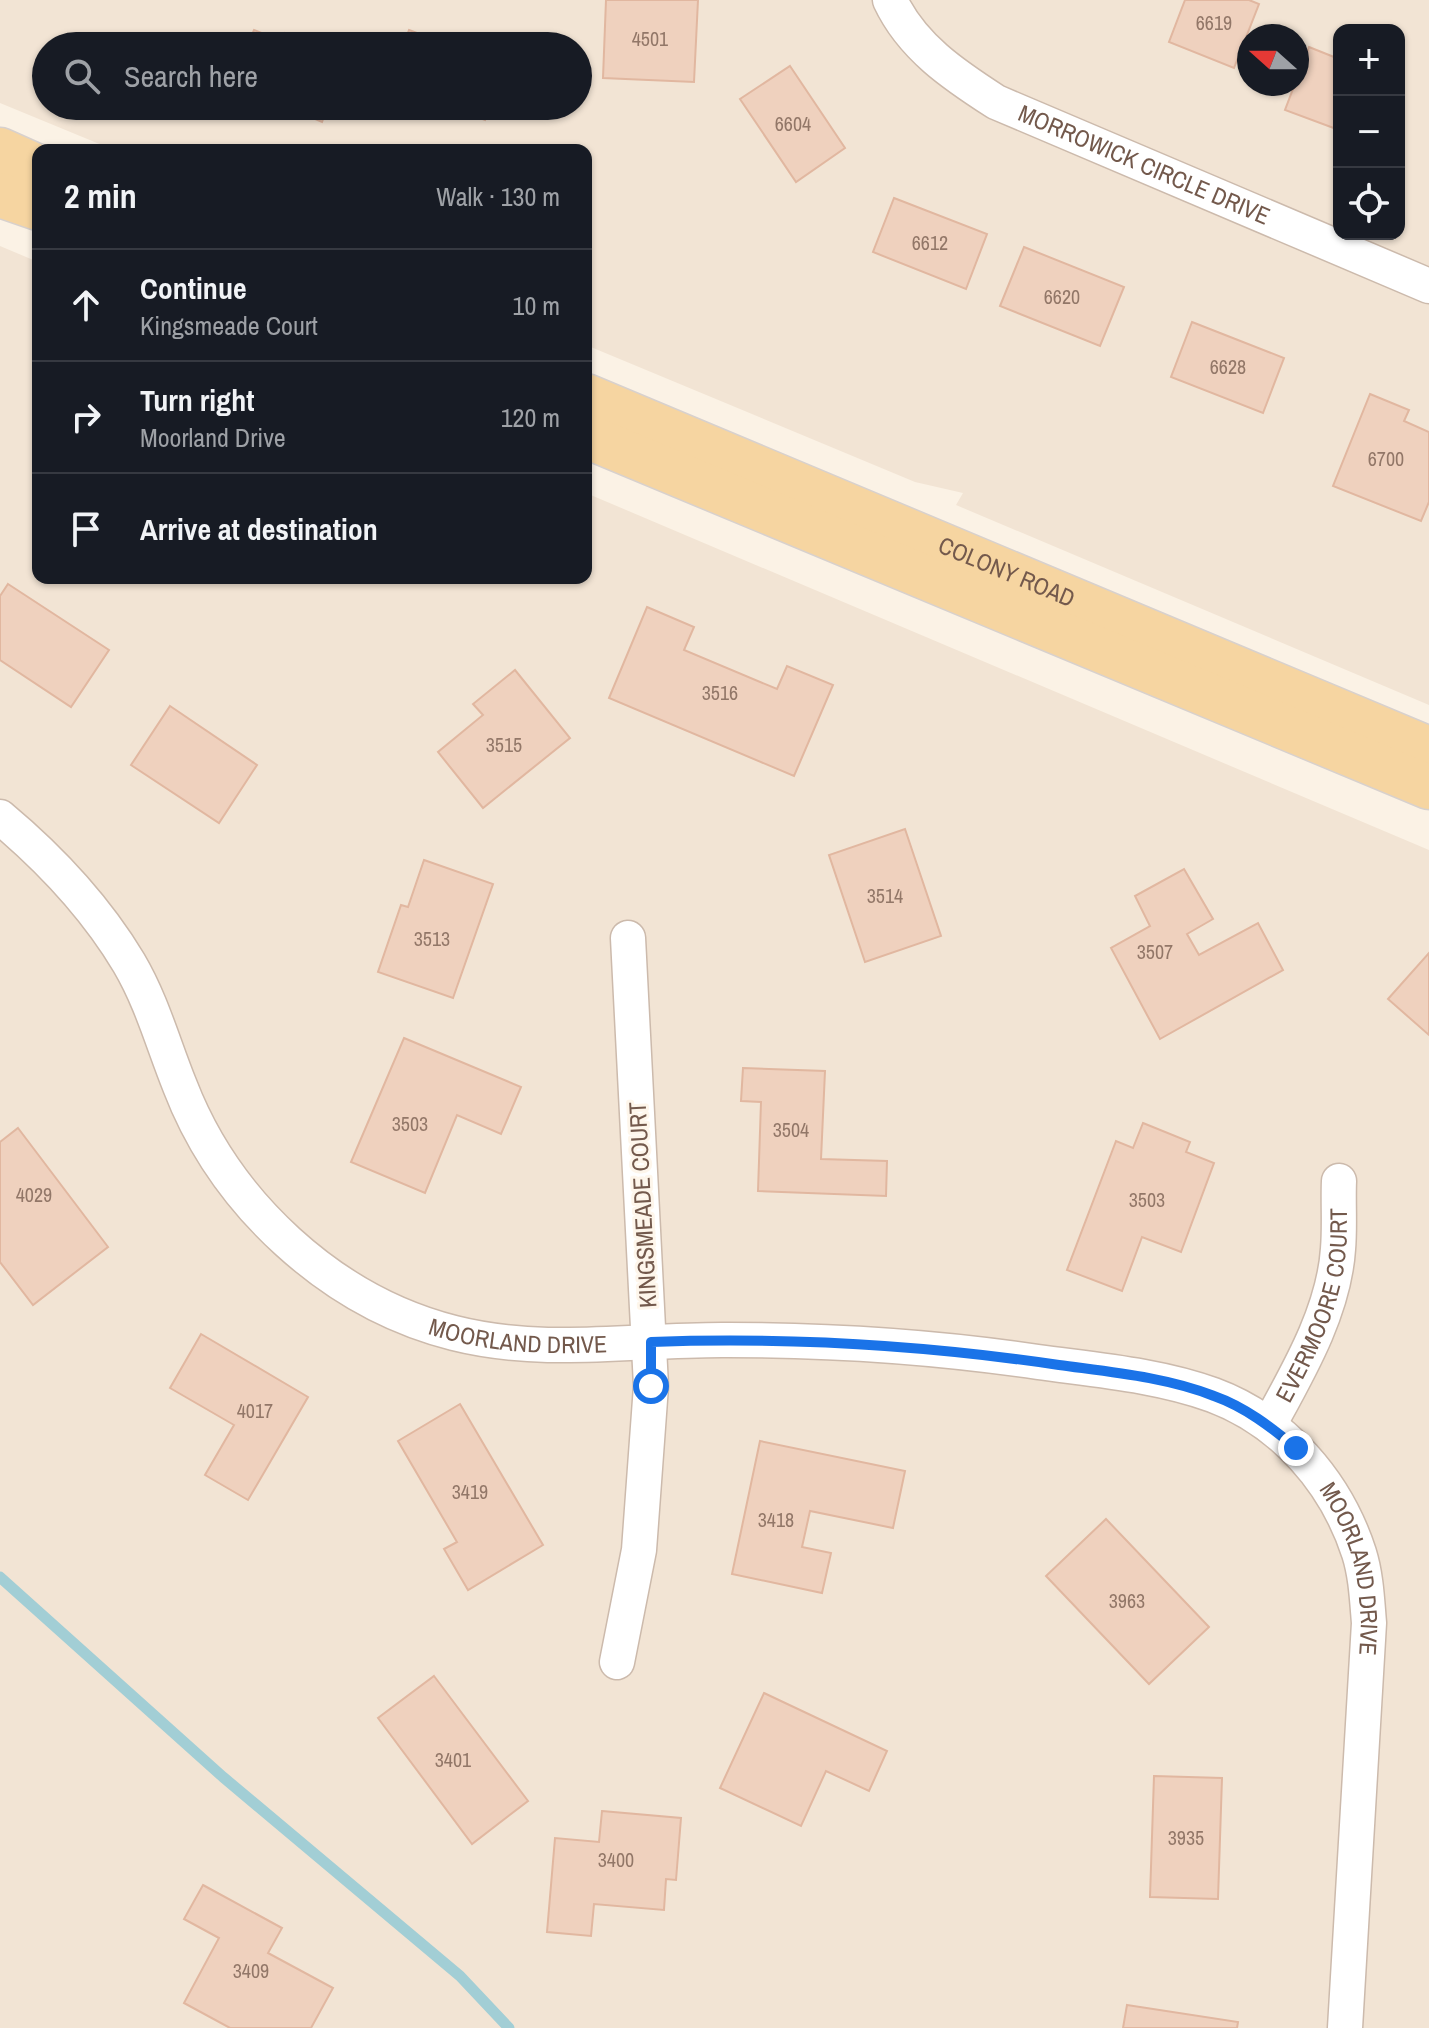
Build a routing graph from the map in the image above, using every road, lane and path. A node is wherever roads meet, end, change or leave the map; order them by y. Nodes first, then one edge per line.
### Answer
1 (890, 0) edge
2 (0, 150) edge
3 (32, 164) edge
4 (0, 195) edge
5 (32, 206) edge
6 (1429, 286) edge
7 (592, 399) edge
8 (592, 438) edge
9 (1429, 749) edge
10 (1429, 787) edge
11 (0, 817) edge
12 (628, 938) dead end
13 (1339, 1181) dead end
14 (651, 1342) junction
15 (1269, 1425) junction
16 (617, 1662) dead end
17 (1345, 2028) edge

1 - 6 street, MORROWICK CIRCLE DRIVE
2 - 3 main road
4 - 5 main road
7 - 9 main road, COLONY ROAD
8 - 10 main road, COLONY ROAD
11 - 14 street, MOORLAND DRIVE
12 - 14 street, KINGSMEADE COURT
13 - 15 street, EVERMOORE COURT
14 - 15 street, MOORLAND DRIVE
14 - 16 street, KINGSMEADE COURT
15 - 17 street, MOORLAND DRIVE

